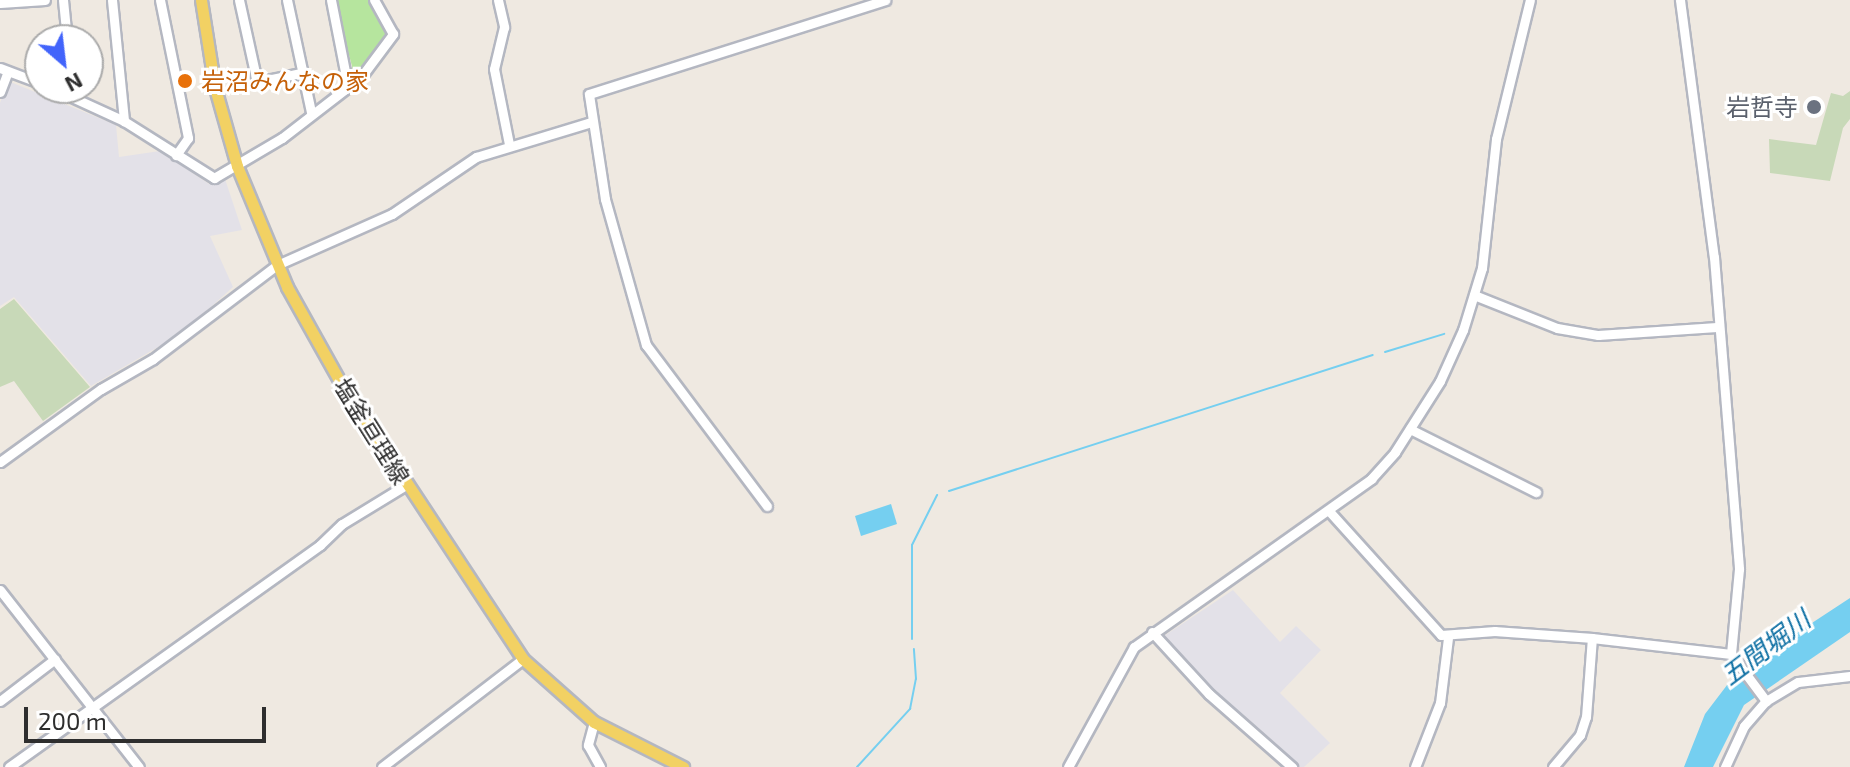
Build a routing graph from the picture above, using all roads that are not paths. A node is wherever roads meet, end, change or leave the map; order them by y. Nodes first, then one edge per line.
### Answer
1 (45, 0) edge
2 (63, 0) edge
3 (112, 0) edge
4 (160, 0) edge
5 (201, 0) edge
6 (239, 0) edge
7 (287, 0) edge
8 (331, 0) edge
9 (374, 0) edge
10 (498, 0) edge
11 (885, 0) edge
12 (1530, 0) edge
13 (1680, 0) edge
14 (0, 3) edge
15 (65, 24) edge
16 (0, 54) edge
17 (3, 69) edge
18 (301, 73) junction
19 (24, 77) edge
20 (348, 87) junction
21 (0, 92) edge
22 (94, 104) edge
23 (311, 112) junction
24 (124, 121) junction
25 (591, 122) junction
26 (509, 144) junction
27 (176, 155) junction
28 (237, 166) junction
29 (277, 265) junction
30 (1474, 295) junction
31 (1717, 327) junction
32 (1410, 429) junction
33 (0, 462) edge
34 (406, 485) junction
35 (1536, 492) dead end
36 (767, 506) dead end
37 (1329, 511) junction
38 (0, 590) edge
39 (1152, 632) junction
40 (1448, 638) junction
41 (1592, 638) junction
42 (1731, 654) junction
43 (55, 659) junction
44 (523, 659) junction
45 (1850, 676) edge
46 (0, 701) edge
47 (1766, 701) junction
48 (93, 709) junction
49 (594, 722) junction
50 (9, 767) edge
51 (139, 767) edge
52 (382, 767) edge
53 (600, 767) edge
54 (683, 767) edge
55 (1068, 767) edge
56 (1292, 767) edge
57 (1415, 767) edge
58 (1553, 767) edge
59 (1725, 767) edge

1 - 14 street
2 - 15 street
3 - 24 street
4 - 27 street
5 - 28 main road, 塩釜亘理線
6 - 18 street
7 - 18 street
8 - 20 street
9 - 20 street
10 - 26 street
11 - 25 street
12 - 30 street
13 - 31 street
16 - 17 street
17 - 19 street
17 - 21 street
18 - 23 street
20 - 23 street
22 - 24 street
23 - 28 street
24 - 27 street
25 - 26 street
25 - 36 street
26 - 29 street
27 - 28 street
28 - 29 main road, 塩釜亘理線
29 - 33 street
29 - 34 main road, 塩釜亘理線
30 - 31 street
30 - 32 street
31 - 42 street
32 - 35 street
32 - 37 street
34 - 44 main road, 塩釜亘理線
34 - 48 street
37 - 39 street
37 - 40 street
38 - 43 street
39 - 55 street
39 - 56 street
40 - 41 street
40 - 57 street
41 - 42 street
41 - 58 street
42 - 47 street
43 - 46 street
43 - 48 street
44 - 49 main road, 塩釜亘理線
44 - 52 street
45 - 47 street
47 - 59 street
48 - 50 street
48 - 51 street
49 - 53 street
49 - 54 main road, 塩釜亘理線

